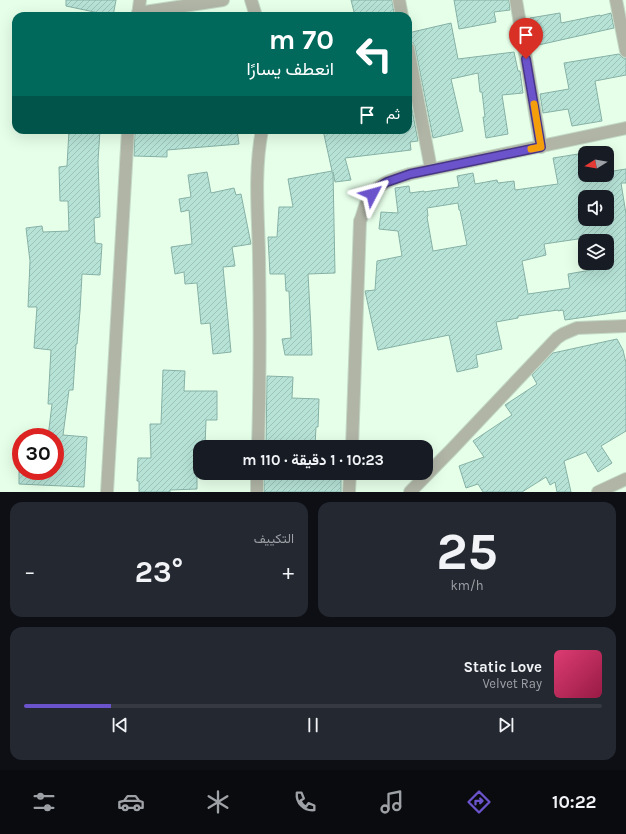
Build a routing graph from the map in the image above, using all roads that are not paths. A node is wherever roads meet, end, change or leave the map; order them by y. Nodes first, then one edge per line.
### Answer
1 (140, 0) edge
2 (223, 0) edge
3 (251, 0) edge
4 (399, 0) edge
5 (516, 0) edge
6 (616, 0) edge
7 (138, 12) edge
8 (155, 12) edge
9 (255, 12) edge
10 (401, 12) edge
11 (626, 51) edge
12 (412, 69) edge
13 (626, 128) edge
14 (128, 134) edge
15 (261, 134) edge
16 (541, 147) junction
17 (431, 169) junction
18 (626, 326) edge
19 (258, 440) edge
20 (352, 440) edge
21 (626, 479) edge
22 (257, 480) edge
23 (350, 480) edge
24 (107, 492) edge
25 (257, 492) edge
26 (349, 492) edge
27 (410, 492) edge
28 (598, 492) edge

1 - 7 street
2 - 8 street
3 - 9 street
4 - 10 street
5 - 16 street
6 - 11 street
12 - 17 street
13 - 16 street
14 - 24 street
15 - 19 street
16 - 17 street
17 - 20 street
18 - 27 street
21 - 28 street
22 - 25 street
23 - 26 street

